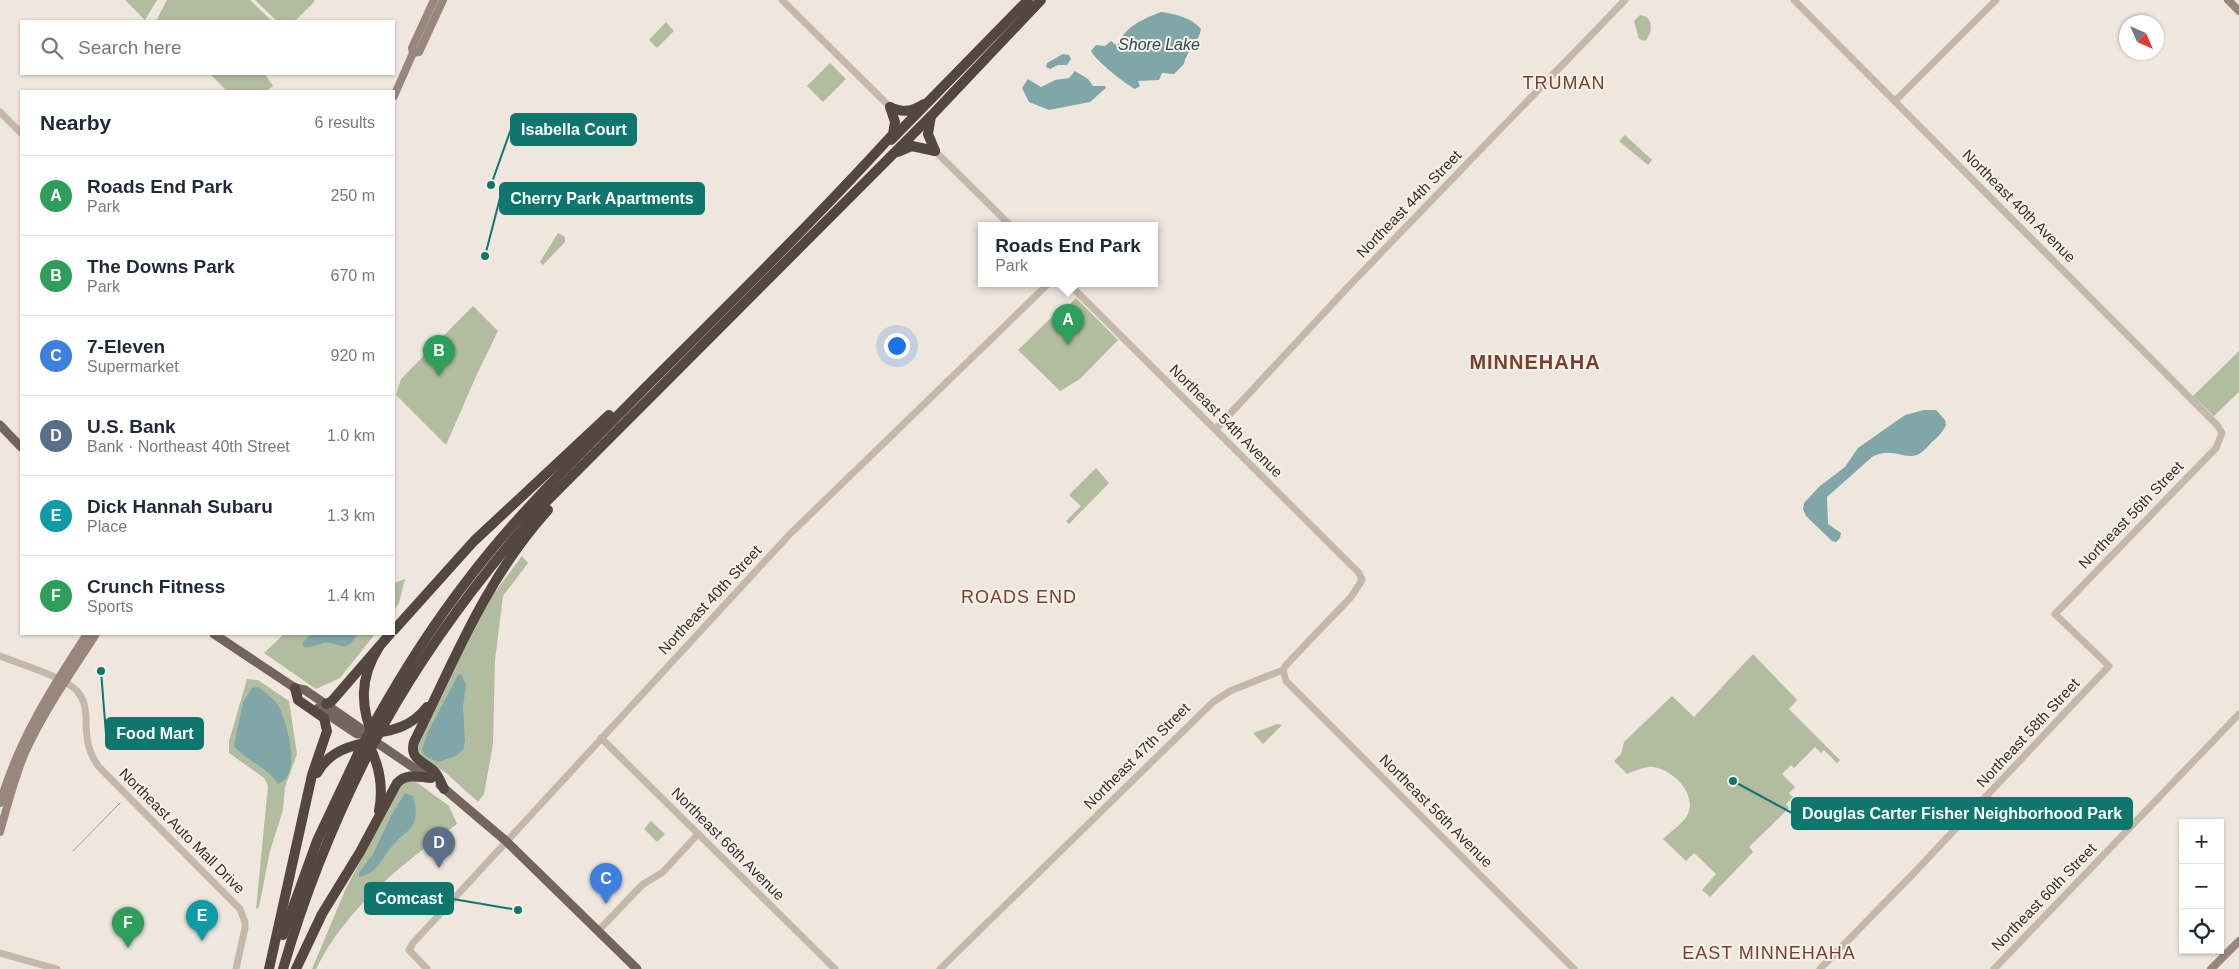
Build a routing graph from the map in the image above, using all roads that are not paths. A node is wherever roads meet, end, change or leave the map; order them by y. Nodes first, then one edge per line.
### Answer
1 (434, 0) edge
2 (443, 0) edge
3 (782, 0) edge
4 (1028, 0) edge
5 (1041, 0) edge
6 (1625, 0) edge
7 (1794, 0) edge
8 (1996, 0) edge
9 (2228, 0) edge
10 (2239, 11) edge
11 (413, 53) junction
12 (960, 71) junction
13 (395, 94) edge
14 (1895, 101) junction
15 (890, 107) junction
16 (0, 112) edge
17 (933, 114) junction
18 (20, 132) edge
19 (935, 151) junction
20 (858, 172) junction
21 (867, 179) junction
22 (1007, 222) edge
23 (1045, 287) edge
24 (1072, 287) edge
25 (701, 346) junction
26 (679, 354) junction
27 (0, 425) edge
28 (1216, 430) junction
29 (2222, 434) joint
30 (20, 446) edge
31 (1362, 580) joint
32 (395, 629) edge
33 (86, 635) edge
34 (95, 635) edge
35 (216, 635) edge
36 (389, 635) edge
37 (379, 647) junction
38 (0, 656) edge
39 (2109, 666) joint
40 (1283, 670) junction
41 (61, 681) junction
42 (295, 688) junction
43 (433, 699) junction
44 (326, 704) junction
45 (2239, 714) edge
46 (380, 722) junction
47 (369, 738) junction
48 (601, 738) junction
49 (362, 756) junction
50 (431, 778) junction
51 (6, 783) junction
52 (444, 789) junction
53 (309, 793) junction
54 (0, 803) edge
55 (377, 818) junction
56 (0, 820) edge
57 (0, 832) edge
58 (698, 834) junction
59 (506, 841) junction
60 (598, 931) junction
61 (2239, 941) edge
62 (0, 953) edge
63 (57, 969) edge
64 (236, 969) edge
65 (270, 969) edge
66 (283, 969) edge
67 (296, 969) edge
68 (427, 969) edge
69 (637, 969) edge
70 (835, 969) edge
71 (940, 969) edge
72 (1574, 969) edge
73 (1820, 969) edge
74 (1994, 969) edge
75 (2211, 969) edge

1 - 11 main road
2 - 11 main road
3 - 15 street
4 - 12 highway
5 - 17 highway
6 - 28 street, Northeast 44th Street
7 - 14 street, Northeast 40th Avenue
8 - 14 street
9 - 10 main road
11 - 13 main road
12 - 15 highway
12 - 20 highway
14 - 29 street, Northeast 40th Avenue
15 - 20 highway
16 - 18 street
17 - 19 highway
17 - 21 highway
19 - 21 highway
19 - 22 street
20 - 26 highway
21 - 25 highway
23 - 48 street, Northeast 40th Street
24 - 28 street, Northeast 54th Avenue
25 - 43 highway
25 - 46 highway
26 - 32 highway
26 - 46 highway
27 - 30 main road
28 - 31 street, Northeast 54th Avenue
29 - 39 street, Northeast 56th Street
31 - 40 street, Northeast 47th Street
33 - 41 main road
34 - 41 main road
35 - 42 main road
36 - 37 highway
37 - 44 highway
37 - 47 highway
38 - 41 street
39 - 73 street, Northeast 58th Street
40 - 71 street, Northeast 47th Street
40 - 72 street, Northeast 56th Avenue
41 - 51 main road
41 - 57 main road
41 - 64 street, Northeast Auto Mall Drive
42 - 44 main road
42 - 47 main road
42 - 53 highway
43 - 47 highway
43 - 52 highway
44 - 47 main road
45 - 74 street, Northeast 60th Street
46 - 49 highway, bridge
47 - 50 main road
47 - 53 highway
47 - 55 highway
48 - 58 street, Northeast 66th Avenue
48 - 59 street, Northeast 40th Street
49 - 65 highway
49 - 66 highway
50 - 52 main road
50 - 55 highway
51 - 54 main road
51 - 56 main road
52 - 59 main road
53 - 65 highway
55 - 67 highway
58 - 60 street
58 - 70 street, Northeast 66th Avenue
59 - 60 main road
59 - 68 street, Northeast 40th Street
60 - 69 main road
61 - 75 main road
62 - 63 street

